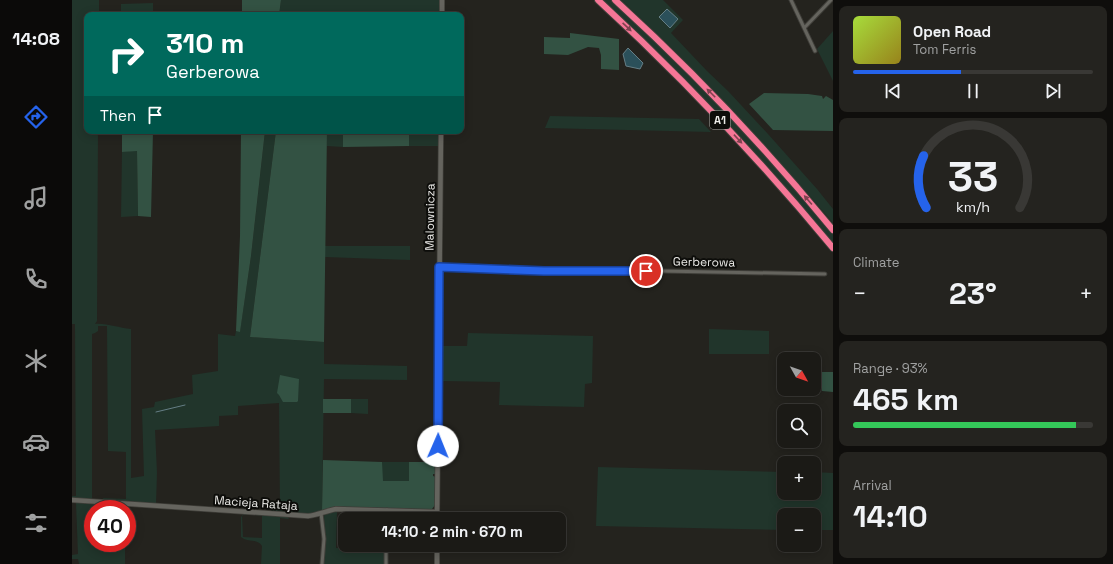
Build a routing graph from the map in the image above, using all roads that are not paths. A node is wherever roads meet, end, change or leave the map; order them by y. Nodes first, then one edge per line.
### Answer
1 (442, 0) edge
2 (598, 0) edge
3 (615, 0) edge
4 (791, 0) edge
5 (831, 0) edge
6 (442, 12) edge
7 (805, 27) junction
8 (815, 51) dead end
9 (441, 134) edge
10 (833, 230) edge
11 (833, 248) edge
12 (439, 267) junction
13 (825, 274) dead end
14 (72, 500) edge
15 (387, 510) joint
16 (437, 512) joint
17 (322, 513) junction
18 (386, 552) edge
19 (437, 552) edge
20 (322, 564) edge
21 (386, 564) edge
22 (437, 564) edge

1 - 6 street
2 -> 11 highway, A1
10 -> 3 highway, A1
4 - 7 street
5 - 7 street
7 - 8 street
9 - 12 street, Malownicza
12 - 13 street, Gerberowa
12 - 16 street, Malownicza
14 - 17 street, Macieja Rataja
15 - 16 street, Macieja Rataja
15 - 17 street, Macieja Rataja
17 - 20 street
18 - 21 street
19 - 22 street

